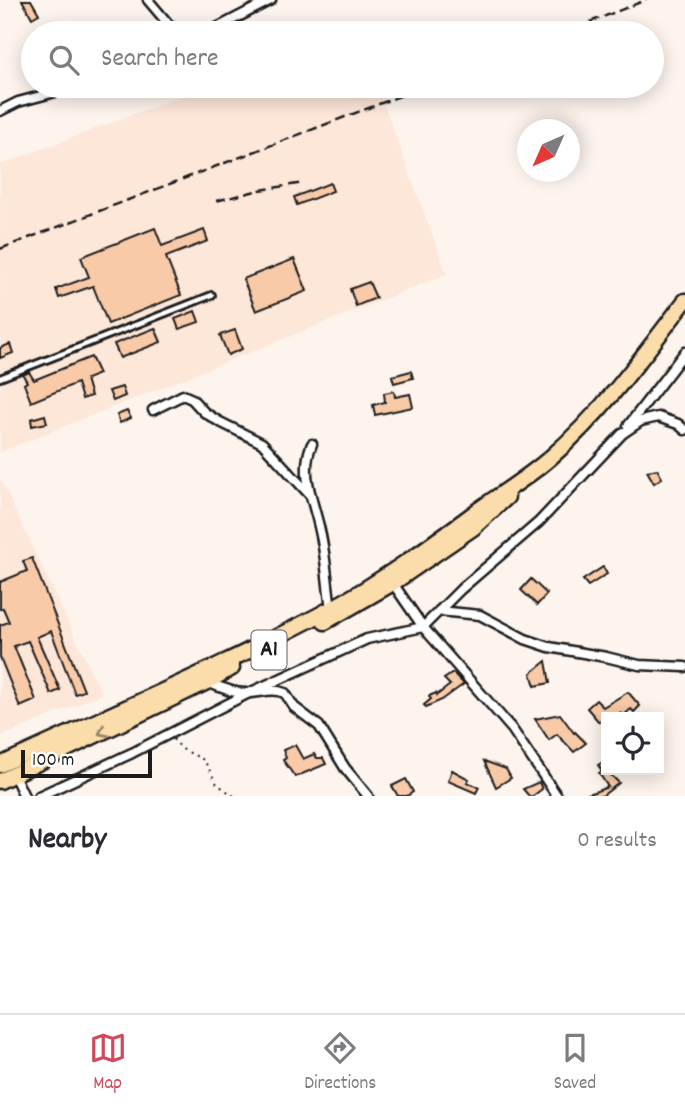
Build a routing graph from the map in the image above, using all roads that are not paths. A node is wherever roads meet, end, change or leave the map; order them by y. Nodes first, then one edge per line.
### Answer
1 (148, 0) edge
2 (271, 0) edge
3 (166, 21) edge
4 (230, 21) edge
5 (33, 98) edge
6 (0, 111) edge
7 (212, 295) dead end
8 (685, 301) edge
9 (685, 352) edge
10 (0, 378) edge
11 (153, 410) dead end
12 (685, 430) edge
13 (622, 434) junction
14 (312, 444) dead end
15 (311, 496) junction
16 (390, 578) junction
17 (331, 608) junction
18 (439, 611) junction
19 (424, 627) junction
20 (685, 667) edge
21 (207, 682) junction
22 (247, 694) junction
23 (0, 765) edge
24 (14, 775) junction
25 (0, 781) edge
26 (24, 796) edge
27 (39, 796) edge
28 (368, 796) edge
29 (557, 796) edge

1 - 3 street
2 - 4 street
5 - 6 street
7 - 10 lane
8 - 16 highway, A1
9 - 13 street
11 - 15 street
12 - 13 street
13 - 18 street
14 - 15 street
15 - 17 street
16 - 17 highway, A1
16 - 19 street
16 - 21 highway, A1
17 - 23 highway, A1
18 - 19 street
18 - 20 street
19 - 22 street
19 - 29 street
21 - 22 street
21 -> 24 highway, A1
22 - 27 street
22 - 28 street
24 - 25 highway, A1
24 - 26 street

